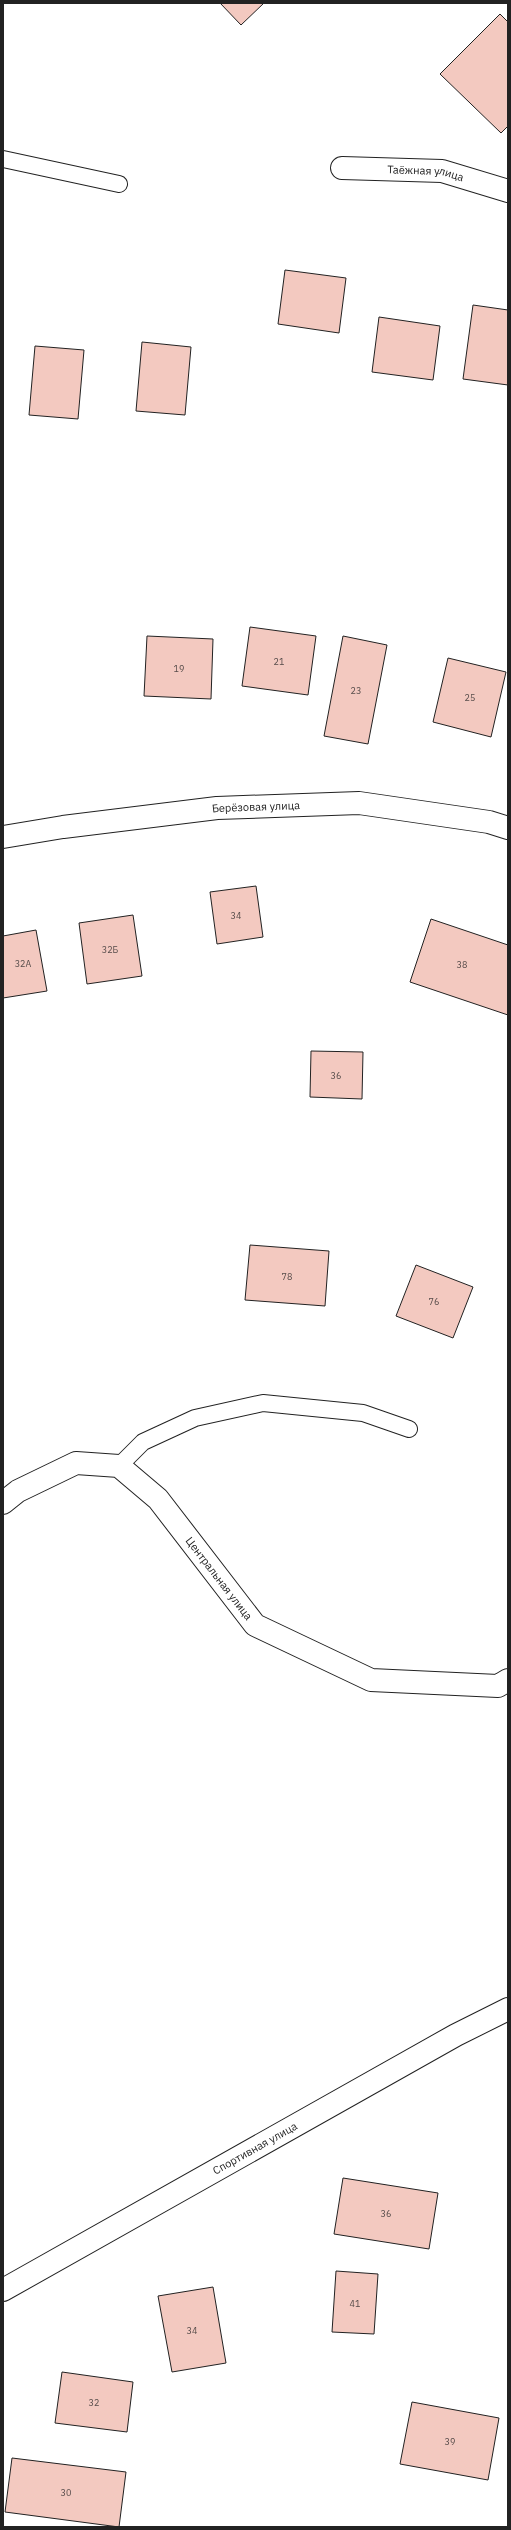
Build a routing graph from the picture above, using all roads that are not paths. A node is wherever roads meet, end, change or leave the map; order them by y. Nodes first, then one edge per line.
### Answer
1 (3, 160) edge
2 (342, 168) dead end
3 (119, 184) dead end
4 (508, 191) edge
5 (508, 828) edge
6 (3, 837) edge
7 (409, 1429) dead end
8 (119, 1466) junction
9 (3, 1504) edge
10 (508, 1680) edge
11 (508, 2009) edge
12 (3, 2290) edge

1 - 3 lane
2 - 4 street, Таёжная улица
5 - 6 street, Берёзовая улица
7 - 8 lane
8 - 9 street
8 - 10 street, Центральная улица
11 - 12 street, Спортивная улица

